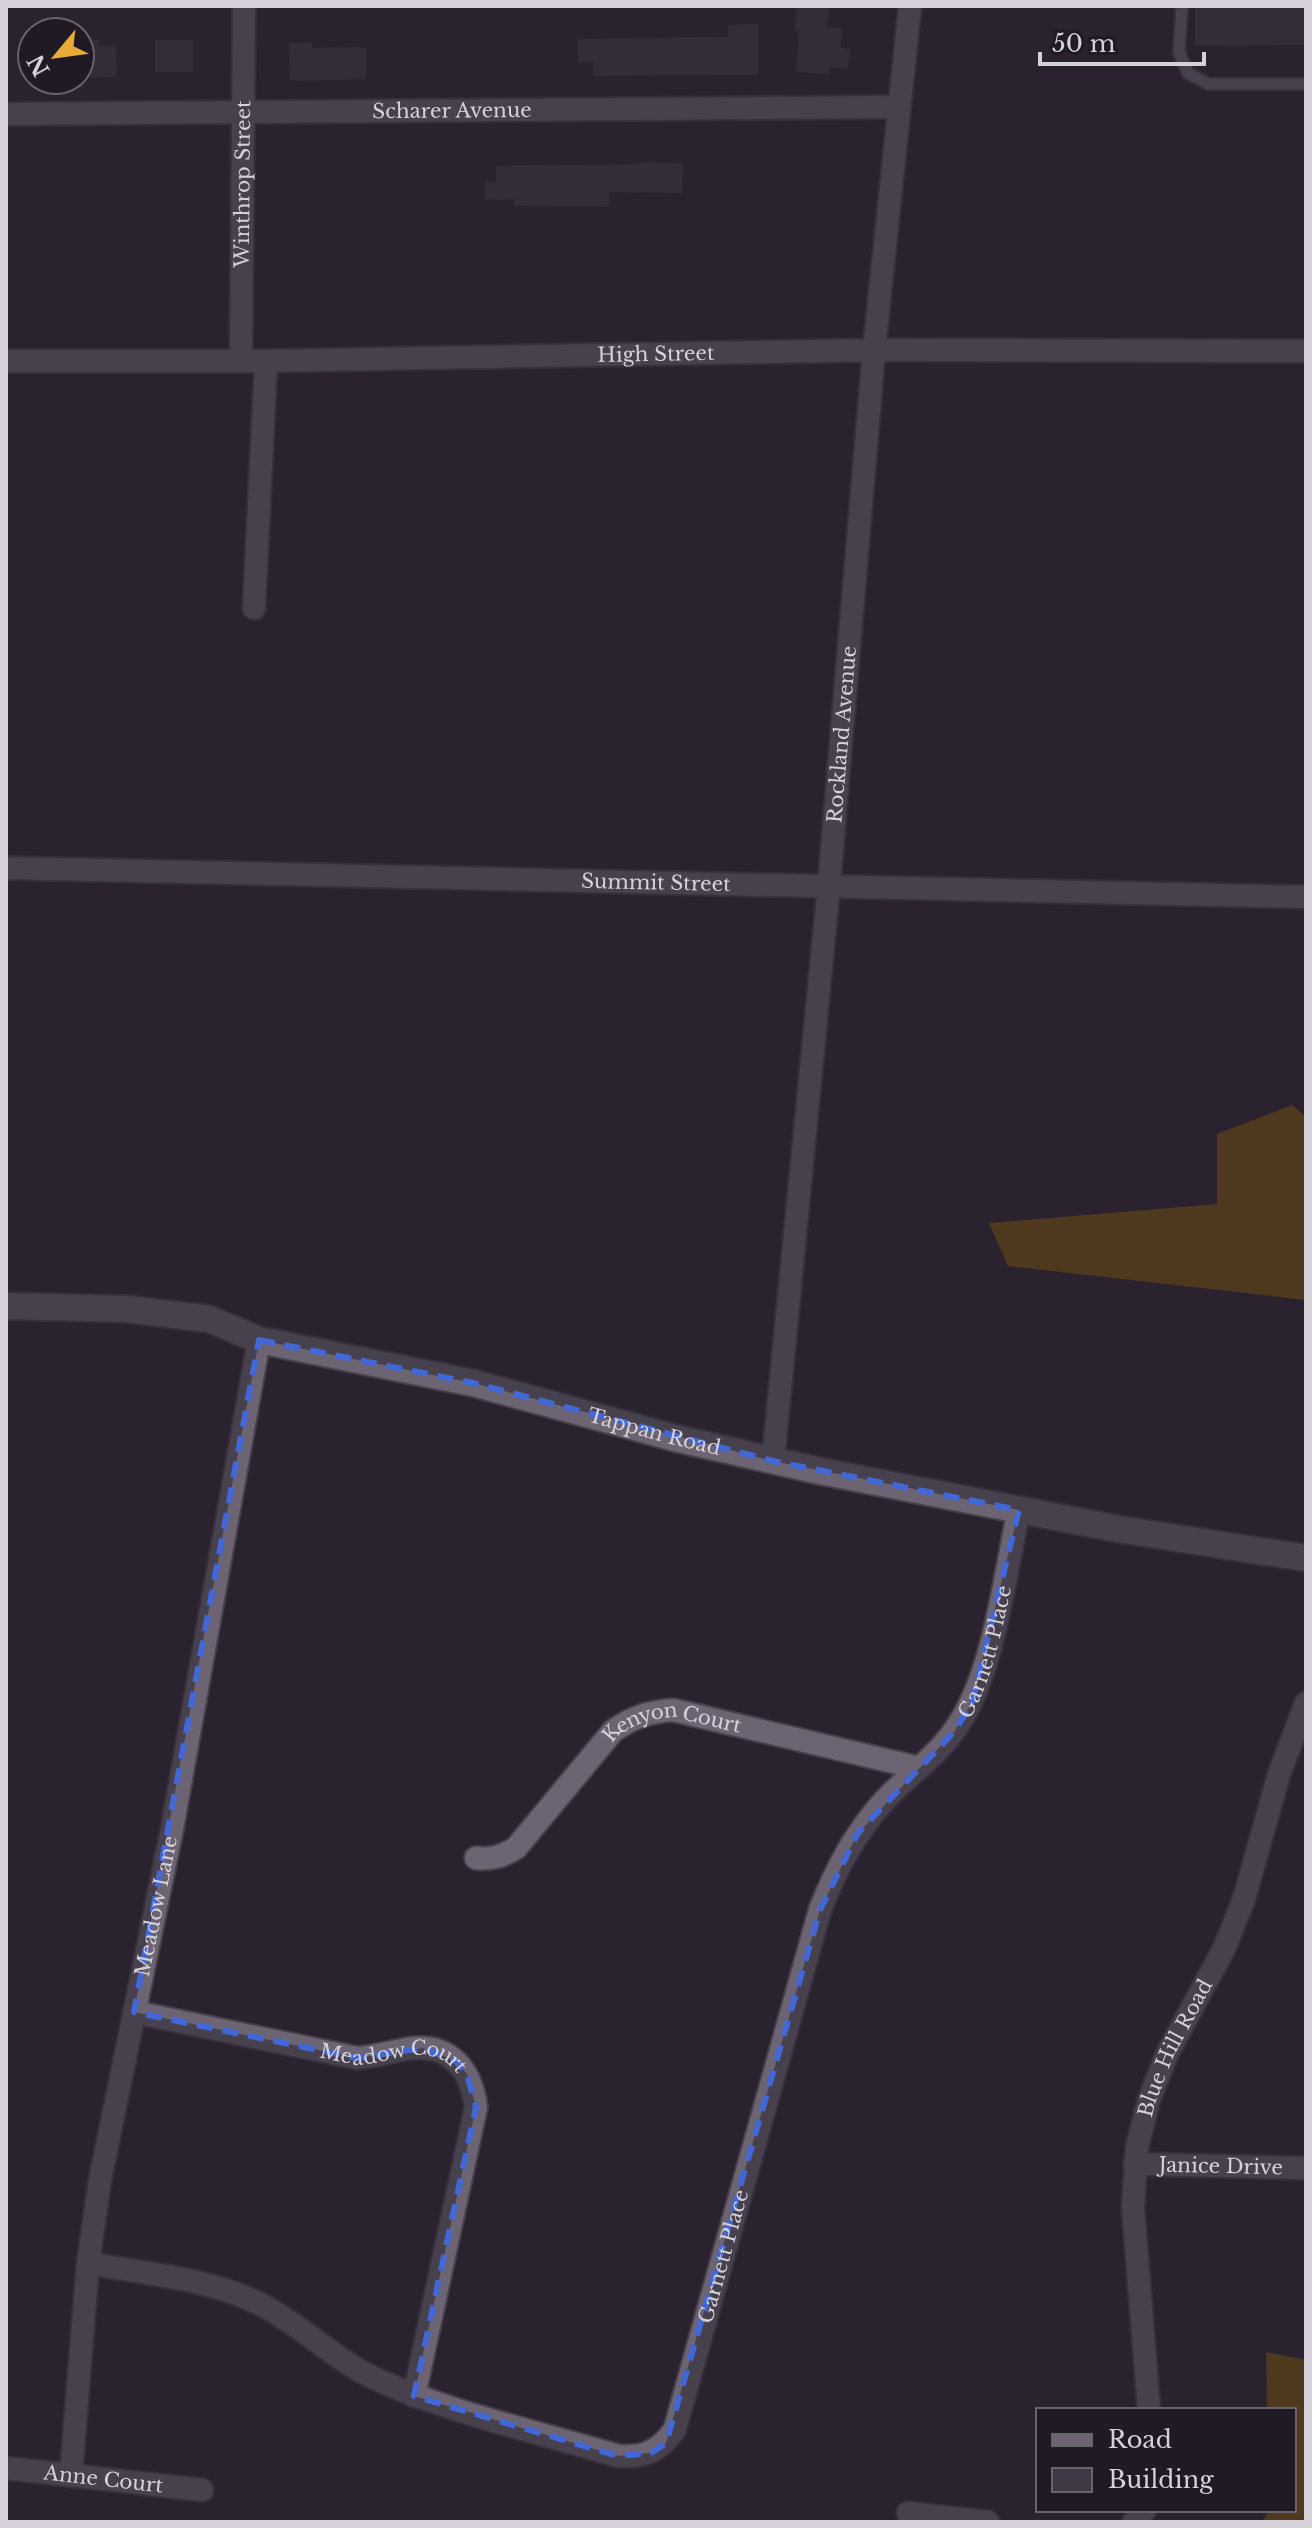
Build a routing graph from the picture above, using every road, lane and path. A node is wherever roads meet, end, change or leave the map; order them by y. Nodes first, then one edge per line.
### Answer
1 (244, 6) edge
2 (910, 6) edge
3 (1182, 6) edge
4 (1306, 84) edge
5 (899, 107) junction
6 (242, 111) junction
7 (6, 114) edge
8 (874, 350) junction
9 (1306, 351) edge
10 (241, 360) junction
11 (6, 361) edge
12 (266, 361) junction
13 (254, 608) dead end
14 (6, 868) edge
15 (829, 885) junction
16 (1306, 897) edge
17 (6, 1306) edge
18 (259, 1340) junction
19 (773, 1461) junction
20 (1019, 1510) junction
21 (1306, 1558) edge
22 (1306, 1703) edge
23 (919, 1768) junction
24 (476, 1858) dead end
25 (134, 2012) junction
26 (1135, 2164) junction
27 (1306, 2168) edge
28 (88, 2263) junction
29 (414, 2396) junction
30 (1149, 2408) edge
31 (6, 2468) edge
32 (71, 2475) junction
33 (202, 2490) dead end
34 (908, 2513) dead end
35 (988, 2522) edge

1 - 6 street, Winthrop Street
2 - 5 street, Rockland Avenue
3 - 4 lane
5 - 6 street, Scharer Avenue
5 - 8 street, Rockland Avenue
6 - 7 street, Scharer Avenue
6 - 10 street, Winthrop Street
8 - 9 street, High Street
8 - 12 street, High Street
8 - 15 street, Rockland Avenue
10 - 11 street, High Street
10 - 12 street, High Street
12 - 13 street
14 - 15 street, Summit Street
15 - 16 street, Summit Street
15 - 19 street, Rockland Avenue
17 - 18 street, Tappan Road
18 - 19 street, Tappan Road
18 - 25 street, Meadow Lane
19 - 20 street, Tappan Road
20 - 21 street, Tappan Road
20 - 23 street, Garnett Place
22 - 26 street, Blue Hill Road
23 - 24 street, Kenyon Court
23 - 29 street, Garnett Place
25 - 28 street, Meadow Lane
25 - 29 street, Meadow Court
26 - 27 street, Janice Drive
26 - 30 street, Blue Hill Road
28 - 29 street, Garnett Place
28 - 32 street, Meadow Lane
31 - 32 street, Anne Court
32 - 33 street, Anne Court
34 - 35 street

